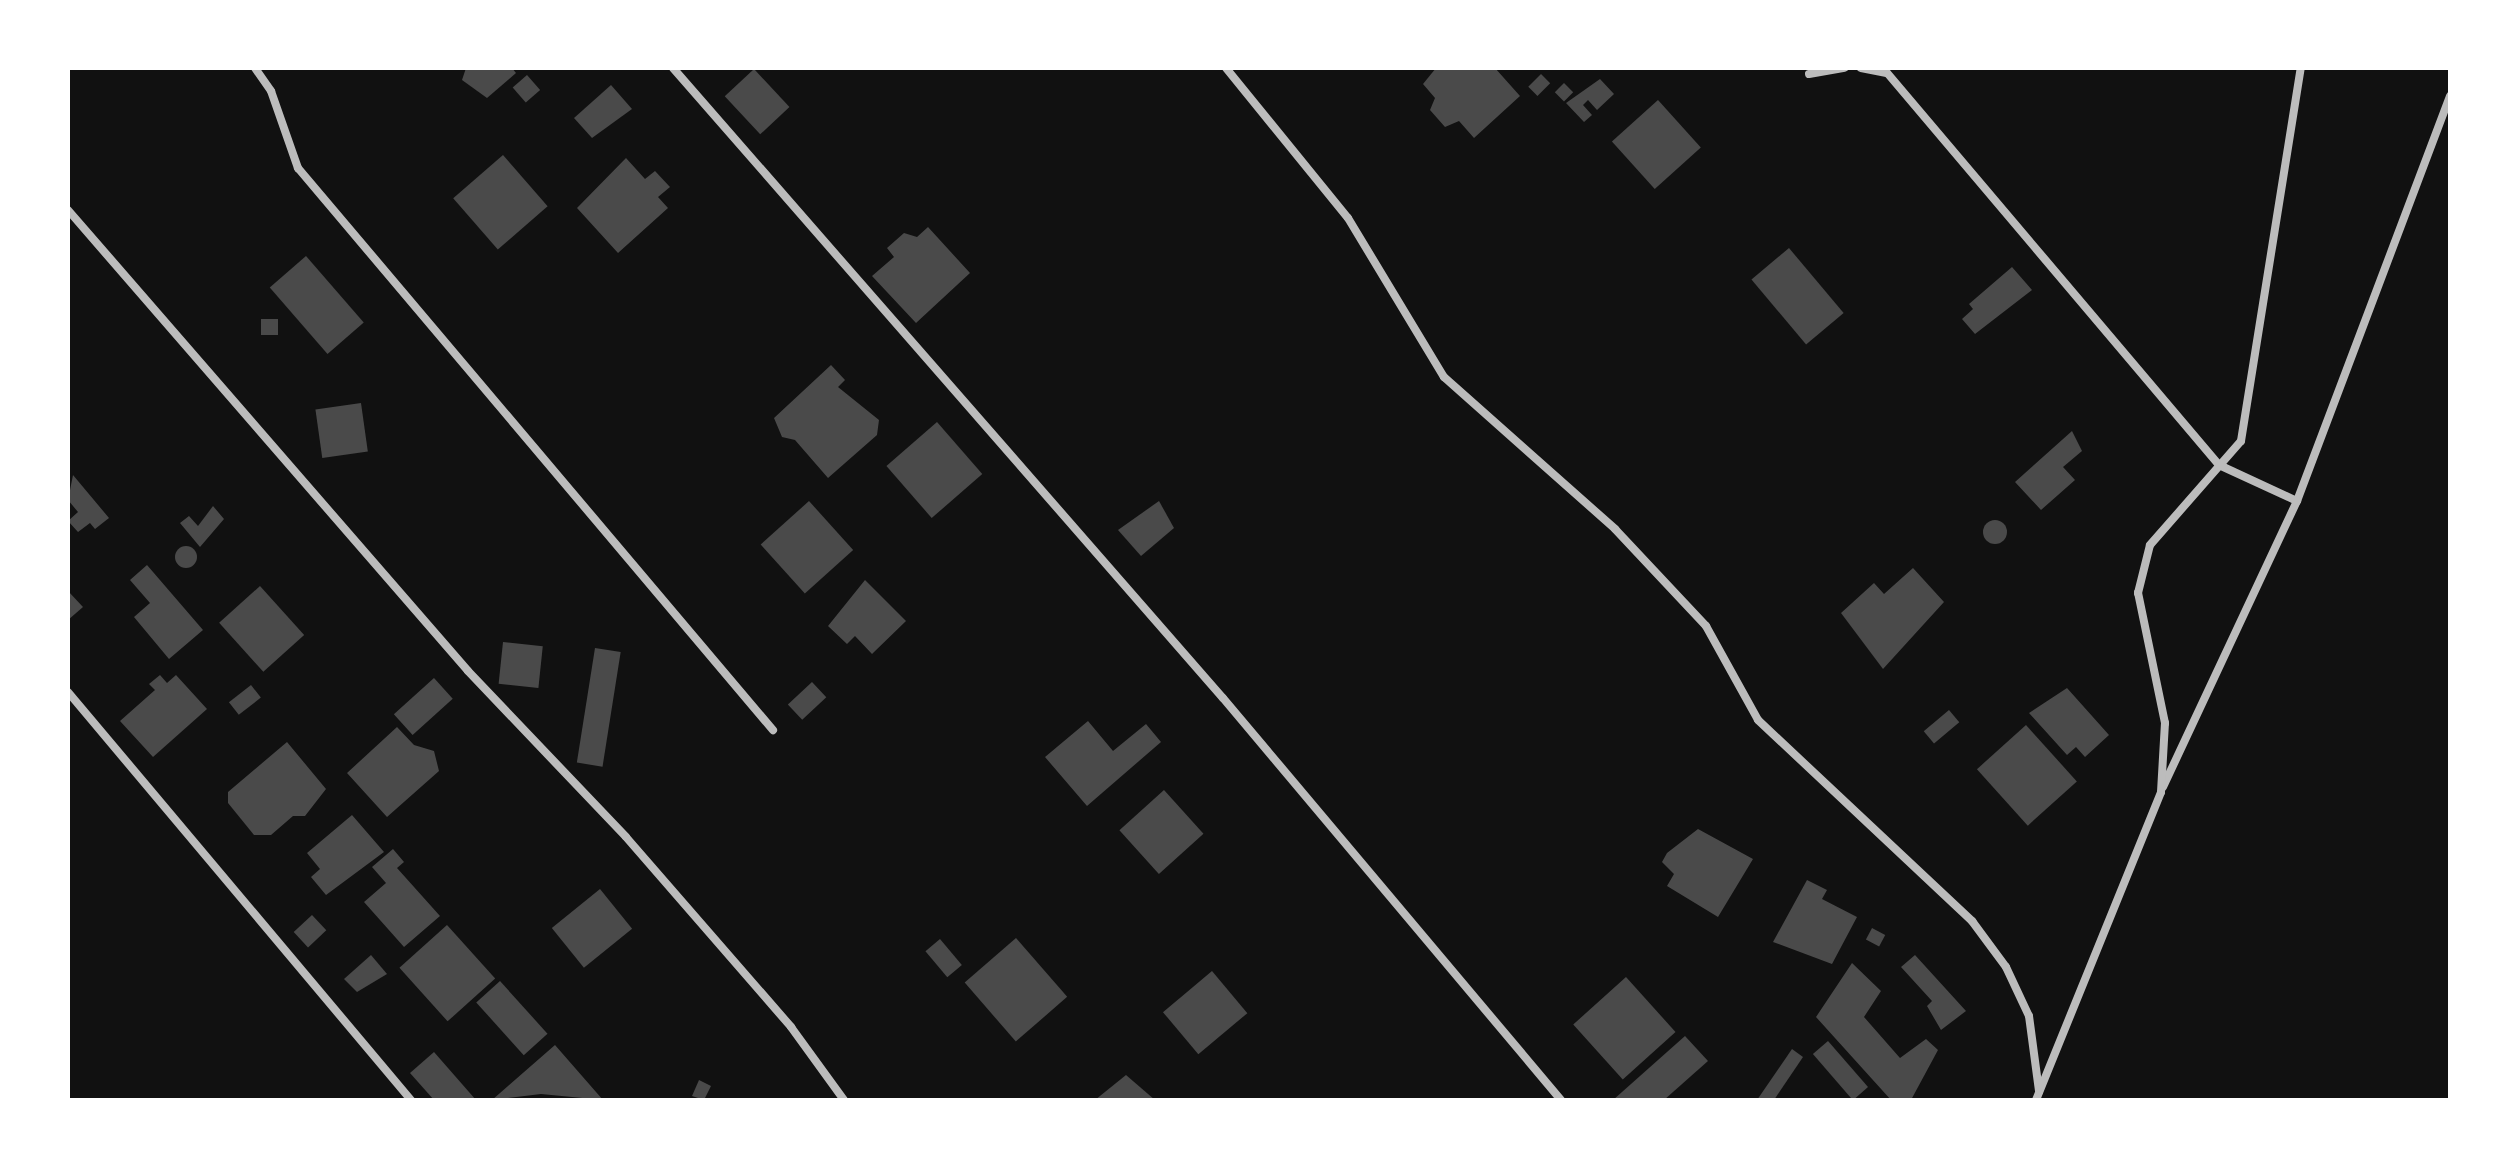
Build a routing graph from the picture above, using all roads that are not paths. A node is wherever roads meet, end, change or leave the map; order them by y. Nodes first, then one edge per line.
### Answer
1 (255, 68) edge
2 (673, 68) edge
3 (1226, 68) edge
4 (1844, 68) edge
5 (1861, 68) edge
6 (2301, 68) edge
7 (1885, 70) edge
8 (1809, 74) dead end
9 (2450, 96) edge
10 (68, 210) edge
11 (2219, 465) junction
12 (2297, 501) junction
13 (68, 692) edge
14 (773, 730) dead end
15 (2161, 792) junction
16 (2038, 1096) edge
17 (411, 1100) edge
18 (844, 1100) edge
19 (1561, 1100) edge

1 - 14 street
2 - 19 street
3 - 16 street
4 - 8 street
5 - 7 street
6 - 11 street
7 - 11 street
9 - 12 street
10 - 18 street
11 - 12 street
11 - 15 street
12 - 15 street
13 - 17 street
15 - 16 street

